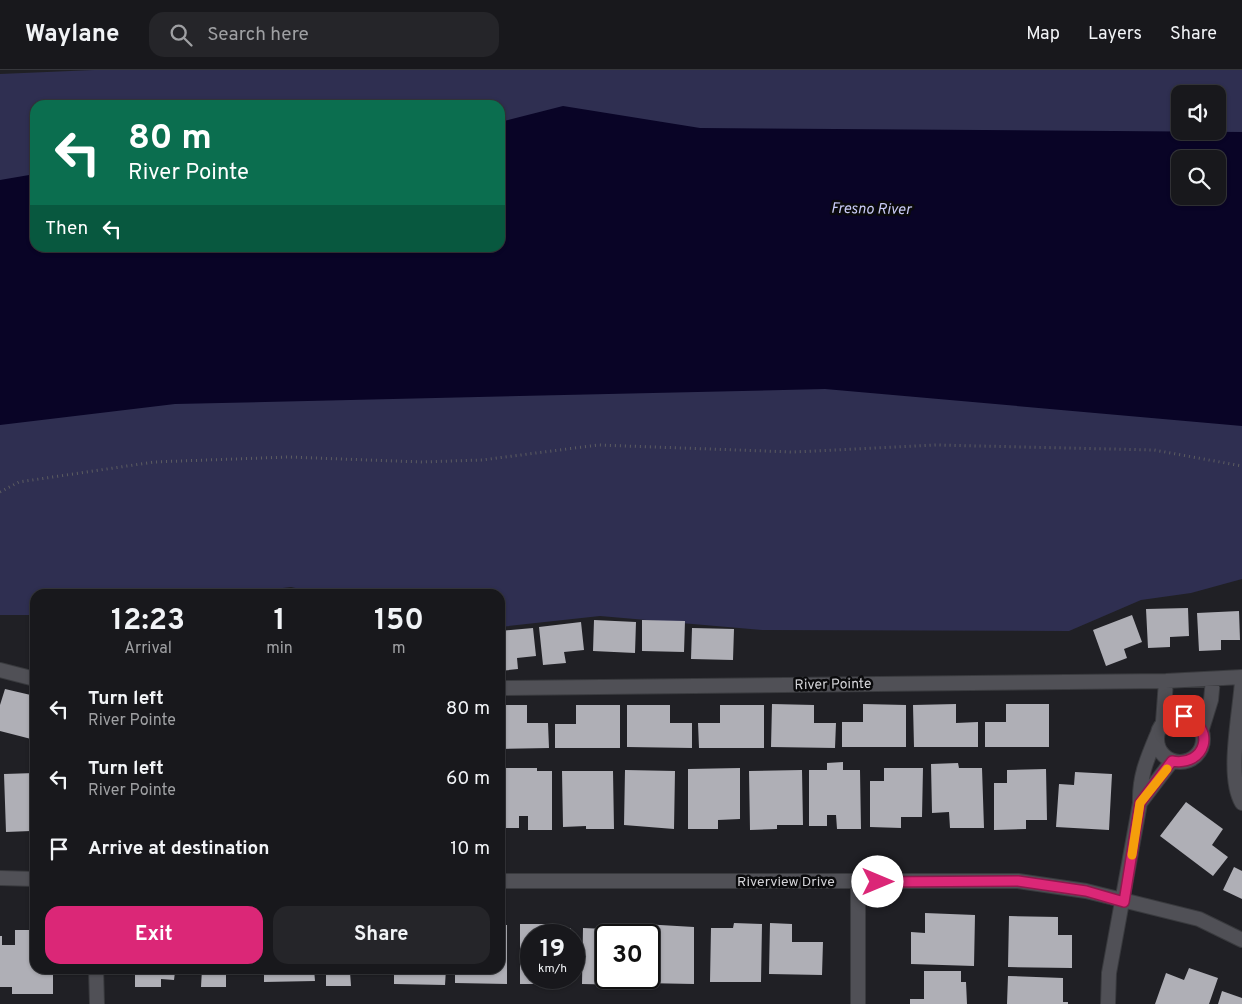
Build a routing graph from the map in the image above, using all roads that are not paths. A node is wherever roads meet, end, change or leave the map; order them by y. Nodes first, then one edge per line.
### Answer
1 (0, 670) edge
2 (30, 678) edge
3 (1214, 679) junction
4 (1242, 679) edge
5 (1166, 681) junction
6 (505, 688) edge
7 (1164, 722) junction
8 (1202, 729) junction
9 (1157, 735) junction
10 (1172, 761) junction
11 (1140, 803) junction
12 (1242, 804) edge
13 (0, 878) edge
14 (30, 879) edge
15 (505, 881) edge
16 (858, 882) junction
17 (1124, 902) junction
18 (1242, 940) edge
19 (96, 974) edge
20 (97, 1004) edge
21 (858, 1004) edge
22 (1108, 1004) edge

1 - 2 street
3 - 4 street, River Pointe
3 - 5 street, River Pointe
3 - 8 street
4 - 12 street, River Pointe
5 - 6 street, River Pointe
5 - 7 street
7 - 8 street
7 - 9 street
8 - 10 street
9 - 10 street
9 - 11 street
10 - 11 street
11 - 17 street
13 - 14 street
15 - 16 street, Riverview Drive
16 - 17 street, Riverview Drive
16 - 21 street
17 - 18 street, Riverview Drive
17 - 22 street
19 - 20 street

